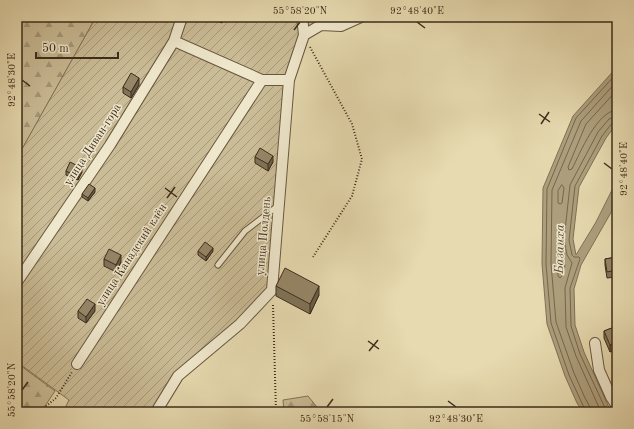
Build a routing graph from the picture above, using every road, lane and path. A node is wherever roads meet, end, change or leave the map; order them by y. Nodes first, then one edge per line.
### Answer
1 (182, 17) edge
2 (302, 17) edge
3 (361, 17) edge
4 (304, 35) junction
5 (174, 41) junction
6 (262, 80) junction
7 (289, 80) junction
8 (280, 205) junction
9 (313, 257) dead end
10 (218, 265) dead end
11 (17, 282) edge
12 (272, 290) junction
13 (595, 343) dead end
14 (77, 364) joint
15 (617, 406) edge
16 (39, 412) edge
17 (156, 412) edge
18 (276, 412) edge

1 - 5 street, улица Диван-гора
2 - 4 street, улица Полдень
3 - 4 street
4 - 7 street, улица Полдень
4 - 9 path
5 - 6 street
5 - 11 street, улица Диван-гора
6 - 7 street
6 - 14 street, улица Канадский клён
7 - 8 street, улица Полдень
8 - 10 lane
8 - 12 street, улица Полдень
12 - 17 street, улица Полдень
12 - 18 path
13 - 15 street
14 - 16 path

